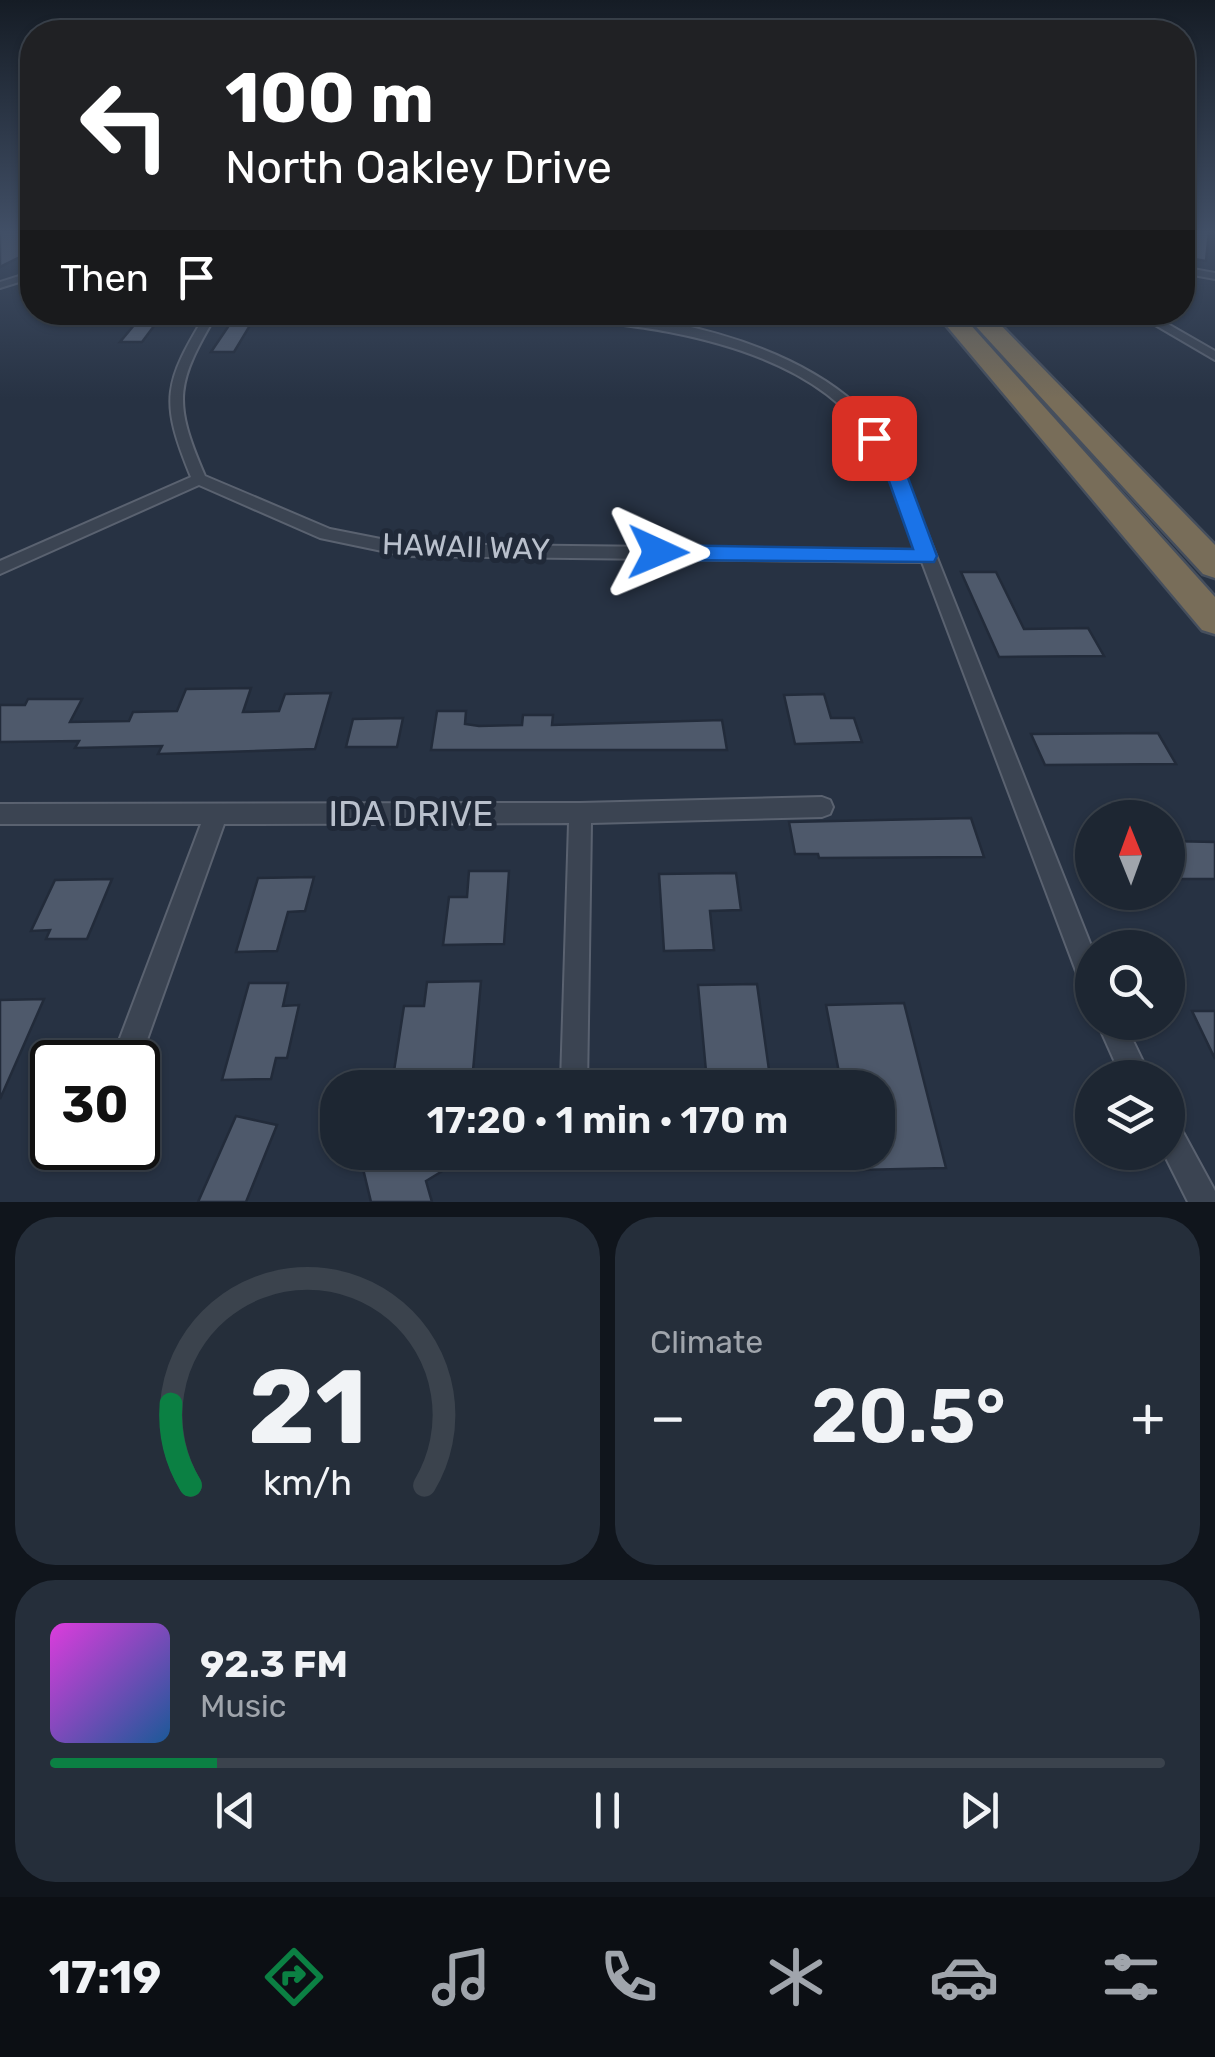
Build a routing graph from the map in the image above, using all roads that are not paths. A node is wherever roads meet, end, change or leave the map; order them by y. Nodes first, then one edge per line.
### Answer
1 (205, 325) edge
2 (641, 325) edge
3 (957, 325) edge
4 (988, 325) edge
5 (1161, 325) edge
6 (1215, 356) edge
7 (199, 479) junction
8 (926, 556) junction
9 (1215, 566) edge
10 (0, 568) edge
11 (1215, 624) edge
12 (822, 807) dead end
13 (580, 813) junction
14 (0, 814) edge
15 (216, 814) junction
16 (1075, 935) edge
17 (133, 1040) edge
18 (574, 1070) edge
19 (1185, 1165) edge
20 (1204, 1202) edge

1 - 7 street
2 - 8 street
3 - 11 highway
4 - 9 highway
5 - 6 street
7 - 8 street, HAWAII WAY
7 - 10 street
8 - 16 street
12 - 13 street, IDA DRIVE
13 - 15 street, IDA DRIVE
13 - 18 street
14 - 15 street, IDA DRIVE
15 - 17 street
19 - 20 street

